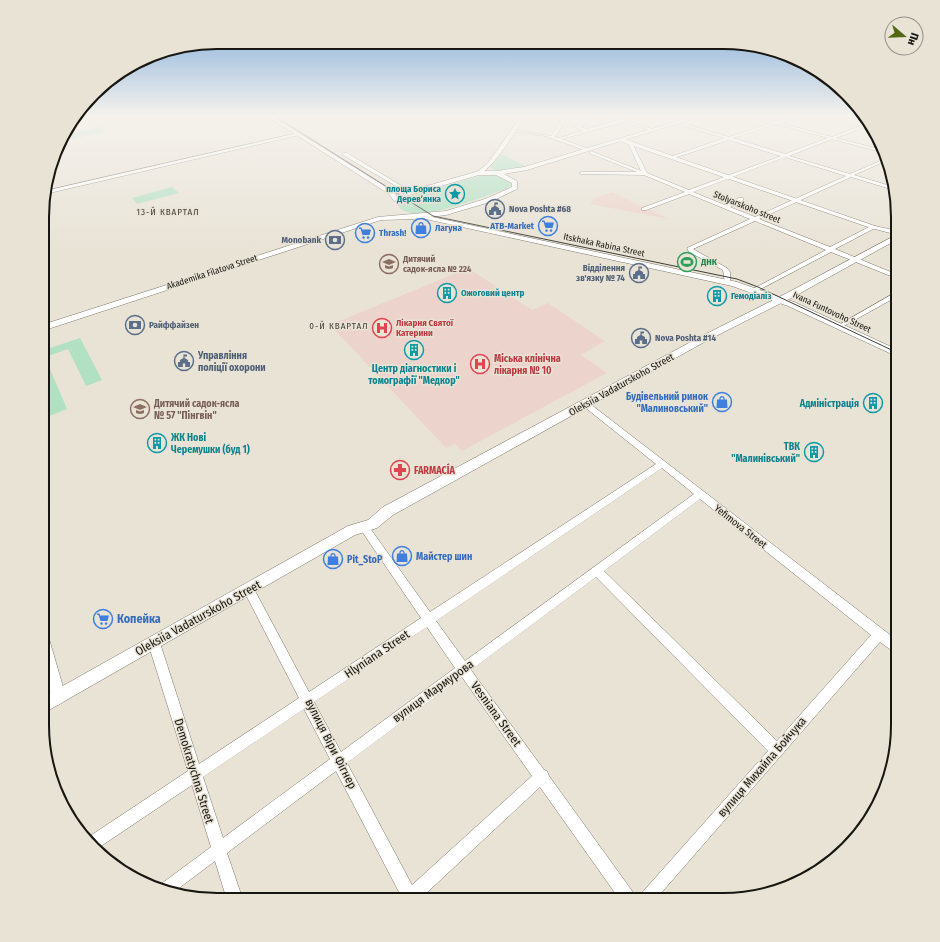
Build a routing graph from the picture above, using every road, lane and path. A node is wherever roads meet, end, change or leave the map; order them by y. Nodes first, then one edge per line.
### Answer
1 (193, 159) edge
2 (338, 159) edge
3 (354, 159) edge
4 (494, 159) edge
5 (560, 159) edge
6 (565, 159) edge
7 (608, 159) edge
8 (636, 159) edge
9 (677, 159) edge
10 (774, 159) edge
11 (797, 159) edge
12 (881, 161) edge
13 (490, 164) junction
14 (479, 173) junction
15 (497, 173) junction
16 (581, 173) dead end
17 (645, 174) junction
18 (850, 175) junction
19 (728, 177) junction
20 (515, 182) junction
21 (888, 187) edge
22 (413, 192) junction
23 (690, 192) junction
24 (50, 193) edge
25 (741, 199) dead end
26 (794, 200) junction
27 (395, 205) junction
28 (725, 206) junction
29 (644, 209) dead end
30 (388, 212) dead end
31 (414, 217) junction
32 (423, 217) junction
33 (380, 218) junction
34 (754, 218) junction
35 (873, 227) junction
36 (891, 232) edge
37 (891, 238) edge
38 (832, 250) junction
39 (855, 259) junction
40 (891, 274) edge
41 (727, 282) junction
42 (755, 290) junction
43 (891, 297) edge
44 (779, 299) junction
45 (49, 326) edge
46 (840, 326) junction
47 (891, 351) edge
48 (585, 403) junction
49 (662, 464) junction
50 (700, 494) junction
51 (359, 529) junction
52 (596, 570) junction
53 (249, 590) junction
54 (429, 619) junction
55 (879, 635) junction
56 (154, 643) junction
57 (891, 644) edge
58 (49, 664) edge
59 (463, 669) junction
60 (58, 697) junction
61 (308, 700) junction
62 (49, 702) edge
63 (777, 750) junction
64 (339, 761) junction
65 (195, 775) junction
66 (542, 776) junction
67 (95, 841) edge
68 (218, 850) junction
69 (170, 886) edge
70 (233, 893) edge
71 (406, 893) edge
72 (415, 893) edge
73 (625, 893) edge
74 (651, 893) edge

1 - 24 street
2 - 27 main road
3 - 22 main road
4 - 13 street
5 - 15 main road
6 - 20 main road
7 - 17 street, Stolyarskoho street
8 - 17 street
9 - 19 street
10 - 19 street
11 - 18 street
12 - 18 street
13 - 14 street
13 - 15 street
14 - 15 main road
14 - 22 main road
15 - 20 main road
16 - 17 street
17 - 23 street, Stolyarskoho street
18 - 21 street
18 - 26 street
19 - 23 street
19 - 26 street
20 - 32 main road
22 - 27 main road
23 - 28 street, Stolyarskoho street
23 - 29 street
25 - 28 street
26 - 34 street
26 - 35 street
27 - 31 main road
28 - 34 street, Stolyarskoho street
30 - 33 main road, Akademika Filatova Street
31 - 32 main road
31 - 33 main road, Akademika Filatova Street
32 - 41 street, Itskhaka Rabina Street
33 - 45 main road, Akademika Filatova Street
34 - 38 street, Stolyarskoho street
34 - 41 street
35 - 36 street
35 - 38 street
37 - 39 main road, Oleksiia Vadaturskoho Street
38 - 39 street, Stolyarskoho street
38 - 42 street
39 - 40 street, Stolyarskoho street
39 - 44 main road, Oleksiia Vadaturskoho Street
41 - 42 street, Itskhaka Rabina Street
42 - 44 street, Itskhaka Rabina Street
43 - 46 street
44 - 46 street, Ivana Funtovoho Street
44 - 48 main road, Oleksiia Vadaturskoho Street
46 - 47 street, Ivana Funtovoho Street
48 - 49 street, Yefimova Street
48 - 51 main road, Oleksiia Vadaturskoho Street
49 - 50 street, Yefimova Street
49 - 54 street, Hlyniana Street
50 - 52 street, вулиця Мармурова
50 - 55 street, Yefimova Street
51 - 53 main road, Oleksiia Vadaturskoho Street
51 - 54 street, Vesniana Street
52 - 59 street, вулиця Мармурова
52 - 63 street
53 - 56 main road, Oleksiia Vadaturskoho Street
53 - 61 street, вулиця Віри Фігнер
54 - 59 street, Vesniana Street
54 - 61 street, Hlyniana Street
55 - 57 street, Yefimova Street
55 - 63 street, вулиця Михайла Бойчука
56 - 60 main road, Oleksiia Vadaturskoho Street
56 - 65 street, Demokratychna Street
58 - 60 street
59 - 64 street, вулиця Мармурова
59 - 66 street, Vesniana Street
60 - 62 main road, Oleksiia Vadaturskoho Street
61 - 64 street, вулиця Віри Фігнер
61 - 65 street, Hlyniana Street
63 - 74 street, вулиця Михайла Бойчука
64 - 68 street, вулиця Мармурова
64 - 71 street, вулиця Віри Фігнер
65 - 67 street, Hlyniana Street
65 - 68 street, Demokratychna Street
66 - 72 street
66 - 73 street, Vesniana Street
68 - 69 street, вулиця Мармурова
68 - 70 street, Demokratychna Street

